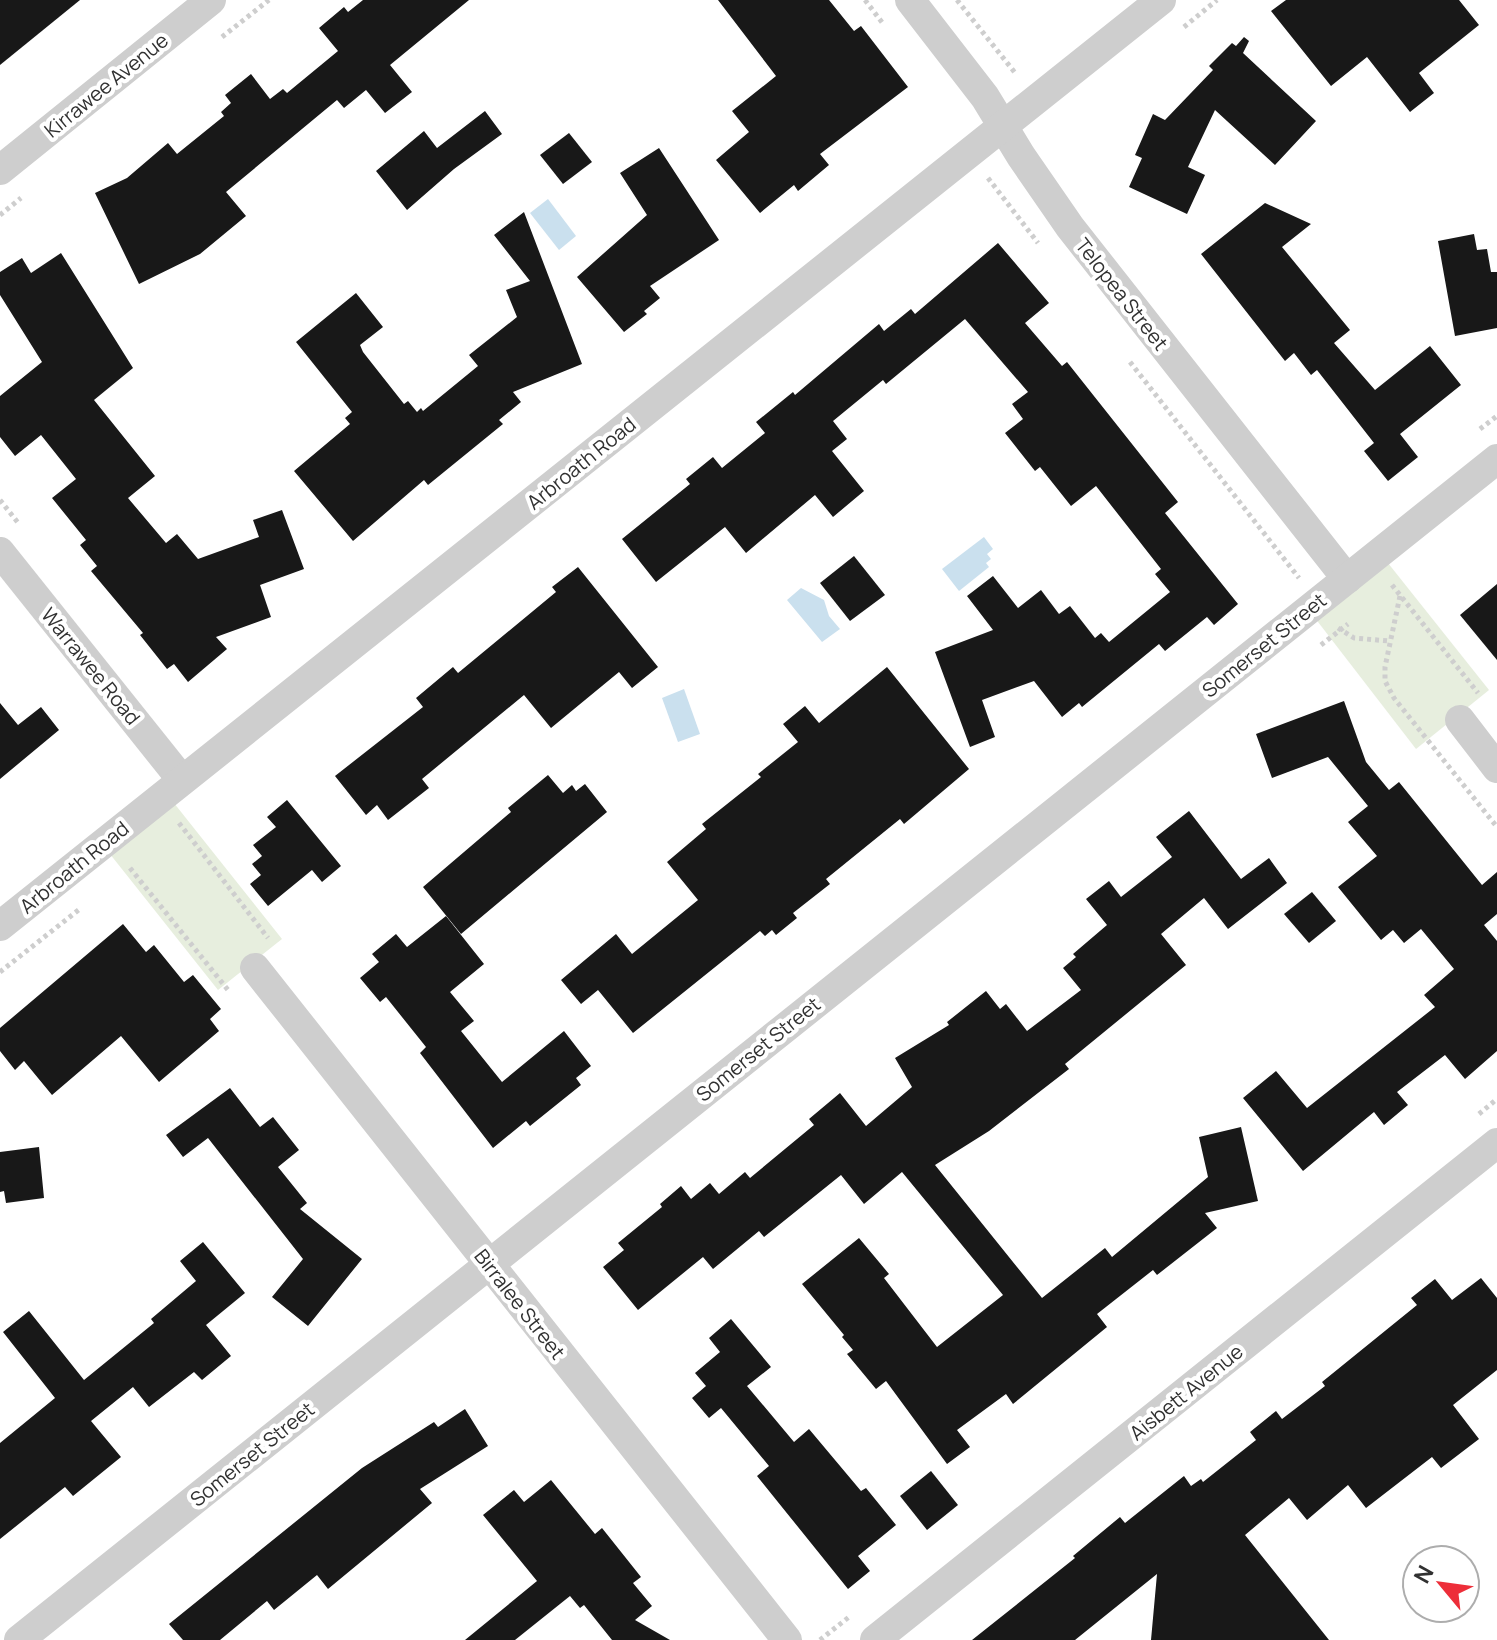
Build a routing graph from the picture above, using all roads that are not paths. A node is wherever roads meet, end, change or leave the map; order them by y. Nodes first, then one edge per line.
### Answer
1 (211, 0) edge
2 (910, 0) edge
3 (1161, 0) edge
4 (1003, 126) junction
5 (0, 170) edge
6 (1497, 459) edge
7 (0, 552) edge
8 (1347, 579) junction
9 (1460, 720) dead end
10 (1497, 768) edge
11 (182, 780) junction
12 (0, 926) edge
13 (255, 968) dead end
14 (1497, 1143) edge
15 (489, 1265) junction
16 (19, 1640) edge
17 (787, 1640) edge
18 (875, 1640) edge

1 - 5 street, Kirrawee Avenue
2 - 4 street, Telopea Street
3 - 4 street, Arbroath Road
4 - 8 street, Telopea Street
4 - 11 street, Arbroath Road
6 - 8 street, Somerset Street
7 - 11 street, Warrawee Road
8 - 15 street, Somerset Street
9 - 10 street
11 - 12 street, Arbroath Road
13 - 15 street, Birralee Street
14 - 18 street, Aisbett Avenue
15 - 16 street, Somerset Street
15 - 17 street, Birralee Street

